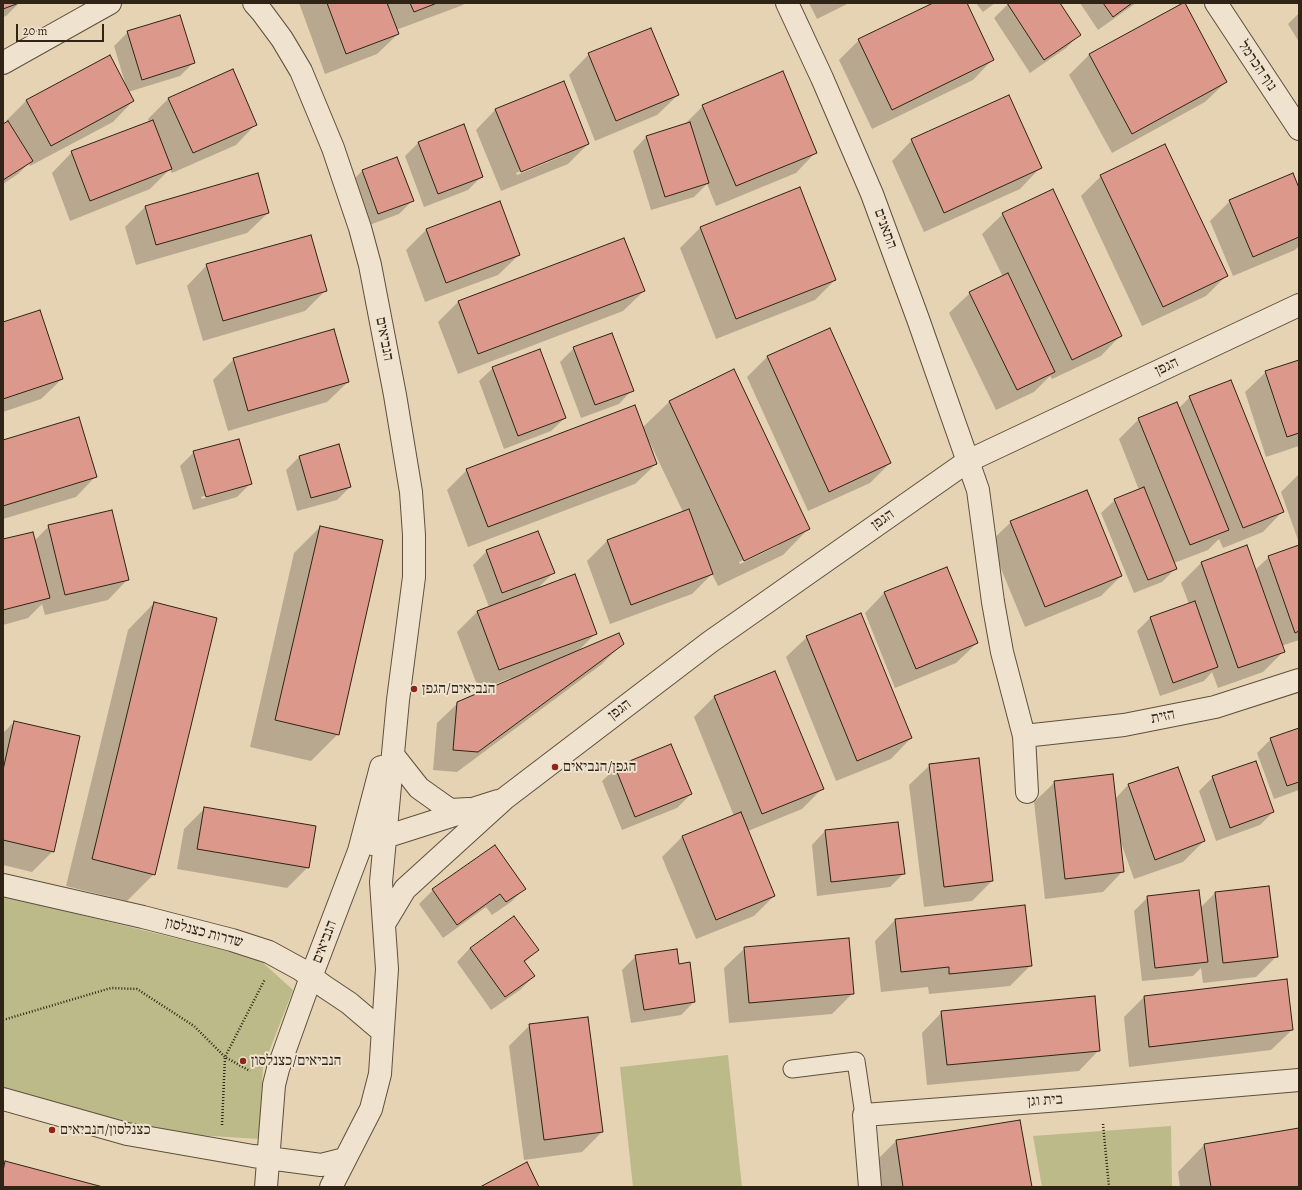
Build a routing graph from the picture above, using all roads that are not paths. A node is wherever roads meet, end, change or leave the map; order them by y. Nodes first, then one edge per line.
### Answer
1 (110, 3) edge
2 (254, 3) edge
3 (787, 3) edge
4 (1216, 3) edge
5 (3, 63) edge
6 (1299, 129) edge
7 (1299, 305) edge
8 (968, 461) junction
9 (1299, 680) edge
10 (398, 700) junction
11 (1024, 736) junction
12 (393, 754) junction
13 (1027, 792) dead end
14 (504, 799) junction
15 (476, 808) junction
16 (385, 837) junction
17 (359, 851) junction
18 (3, 885) edge
19 (384, 924) junction
20 (311, 977) junction
21 (382, 1031) junction
22 (792, 1069) dead end
23 (1299, 1080) edge
24 (3, 1099) edge
25 (864, 1115) junction
26 (268, 1158) junction
27 (345, 1159) junction
28 (266, 1187) edge
29 (331, 1187) edge
30 (870, 1187) edge

1 - 5 street
2 - 10 street, הנביאים
3 - 8 street, התאנים
4 - 6 street, נוף הכרמל
7 - 8 street, הגפן
8 - 11 street
8 - 14 street, הגפן
9 - 11 street, הזית
10 - 12 street, הנביאים
10 - 17 street, הנביאים
11 - 13 street
12 - 15 street
12 - 16 street, הנביאים
14 - 15 street, הגפן
14 - 19 street, הגפן
15 - 16 street, הגפן
16 - 17 street, הגפן
16 - 19 street, הנביאים
17 - 20 street, הנביאים
18 - 20 street, שדרות כצנלסון
19 - 21 street, הנביאים
20 - 21 street, שדרות כצנלסון
20 - 26 street, הנביאים
21 - 27 street, הנביאים
22 - 25 lane
23 - 25 street, בית וגן
24 - 26 street
25 - 30 street
26 - 27 street
26 - 28 street, הנביאים
27 - 29 street, הנביאים

